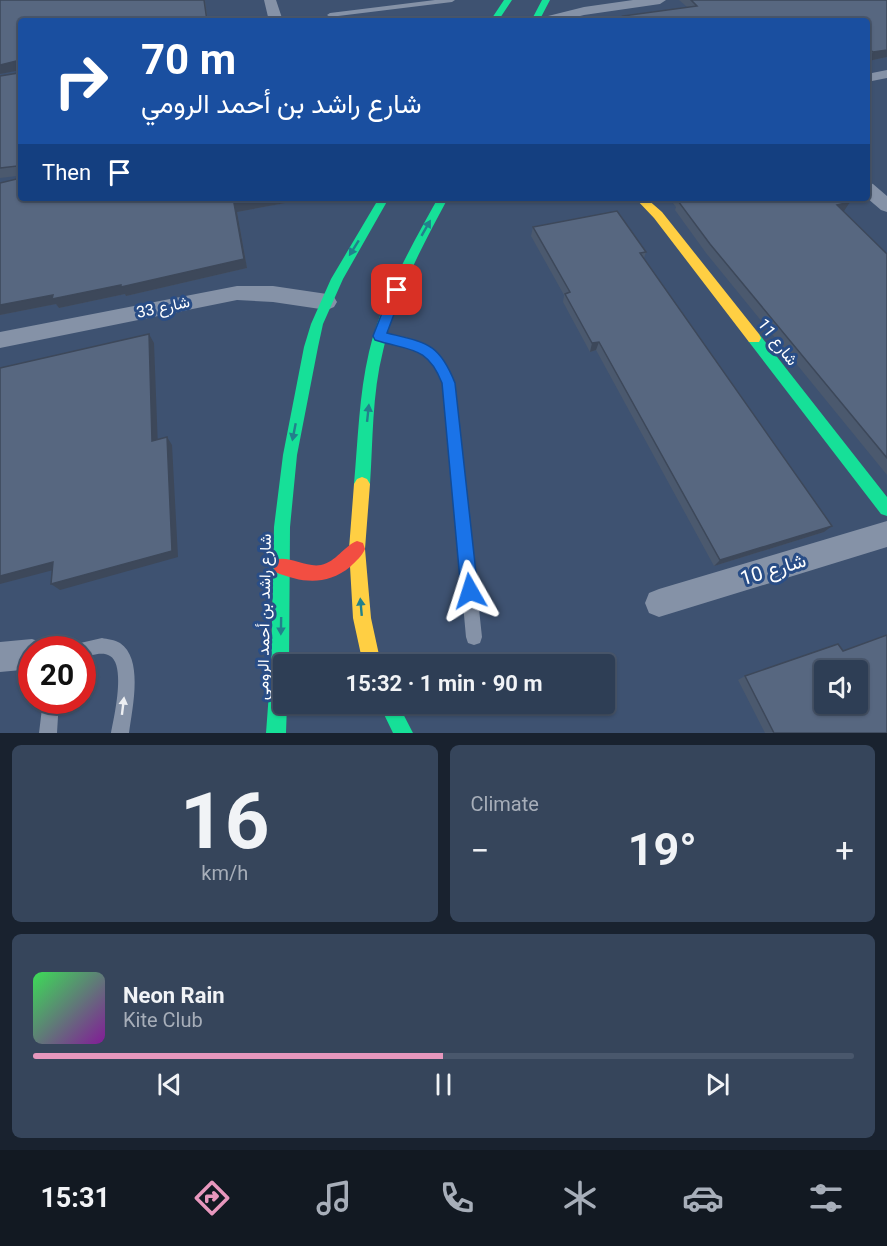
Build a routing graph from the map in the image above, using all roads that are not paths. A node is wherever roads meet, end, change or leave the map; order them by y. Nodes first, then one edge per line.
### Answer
1 (270, 0) edge
2 (452, 0) edge
3 (508, 0) edge
4 (546, 0) edge
5 (579, 0) edge
6 (660, 0) edge
7 (618, 6) junction
8 (330, 15) dead end
9 (275, 18) edge
10 (496, 18) edge
11 (537, 18) edge
12 (556, 18) edge
13 (887, 74) edge
14 (870, 77) edge
15 (870, 191) edge
16 (382, 201) edge
17 (441, 201) edge
18 (643, 201) edge
19 (887, 206) edge
20 (327, 302) junction
21 (380, 336) junction
22 (0, 340) edge
23 (887, 509) edge
24 (887, 534) edge
25 (357, 549) junction
26 (281, 566) junction
27 (659, 603) dead end
28 (474, 637) dead end
29 (96, 645) edge
30 (18, 654) edge
31 (370, 654) edge
32 (0, 657) edge
33 (50, 714) edge
34 (393, 714) edge
35 (48, 733) edge
36 (120, 733) edge
37 (276, 733) edge
38 (403, 733) edge

1 - 9 street
2 - 8 lane
3 - 10 street
4 - 11 street
5 - 7 street
6 - 7 street
7 - 12 street
13 - 14 street
15 - 19 street
16 -> 20 street, شارع راشد بن أحمد الرومي
21 -> 17 street
18 - 23 street, شارع 11
20 - 22 street, شارع 33
20 -> 26 street, شارع راشد بن أحمد الرومي
25 -> 21 street
21 - 28 lane
24 - 27 street, شارع 10
25 - 26 street
31 -> 25 street
26 -> 37 street, شارع راشد بن أحمد الرومي
36 -> 29 lane
30 - 32 street
33 - 35 lane
34 - 38 street

